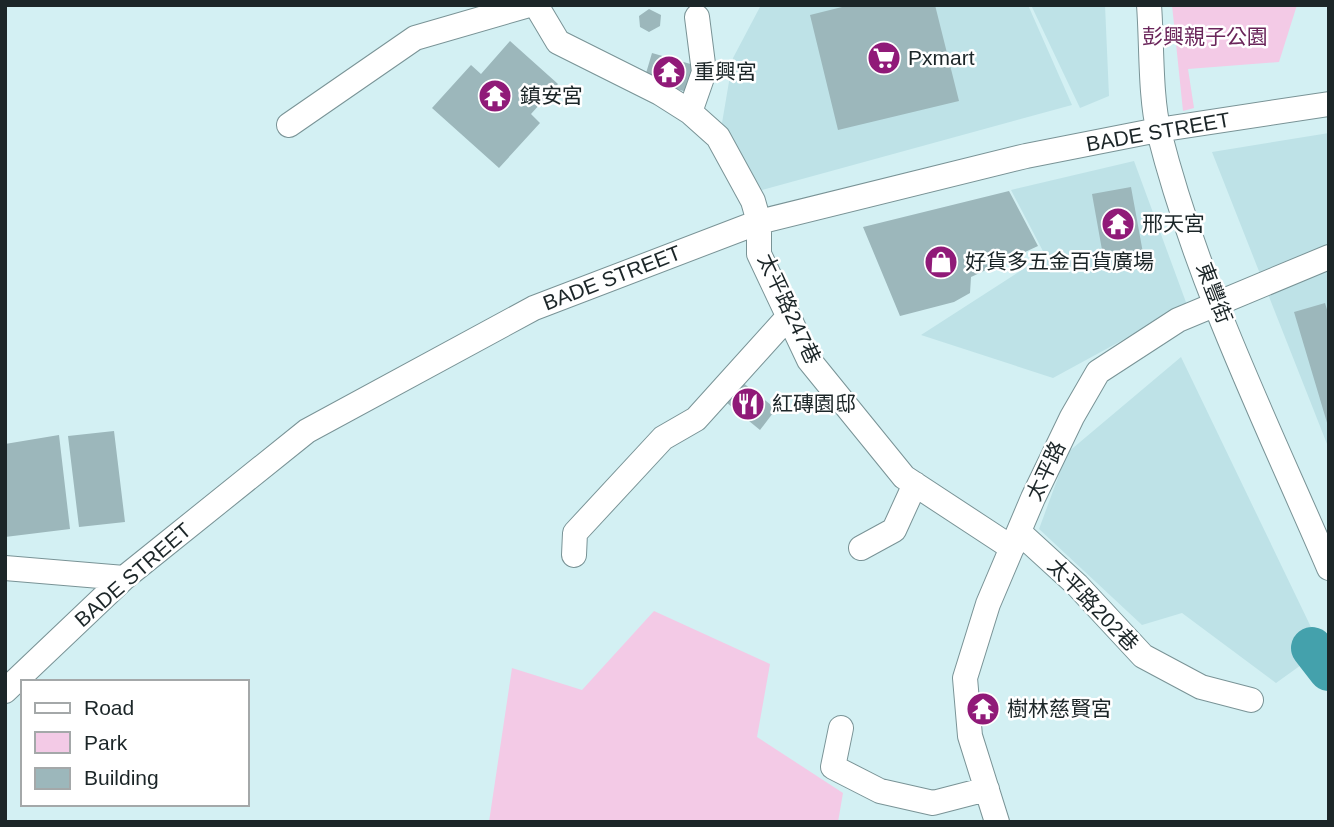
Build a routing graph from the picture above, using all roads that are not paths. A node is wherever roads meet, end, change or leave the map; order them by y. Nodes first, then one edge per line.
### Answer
1 (529, 5) edge
2 (536, 5) edge
3 (1149, 5) edge
4 (697, 17) dead end
5 (1329, 104) edge
6 (690, 111) junction
7 (289, 125) dead end
8 (1158, 130) junction
9 (759, 222) junction
10 (1329, 257) edge
11 (1217, 303) junction
12 (788, 317) junction
13 (915, 484) junction
14 (1015, 540) junction
15 (861, 548) dead end
16 (573, 555) dead end
17 (1329, 568) edge
18 (5, 569) edge
19 (124, 578) junction
20 (5, 691) edge
21 (1251, 700) dead end
22 (841, 727) dead end
23 (987, 789) junction
24 (997, 822) edge

1 - 7 street
2 - 6 street, 太平路247巷
3 - 8 street, 東豐街
4 - 6 street
5 - 8 street, BADE STREET
6 - 9 street, 太平路247巷
8 - 9 street, BADE STREET
8 - 11 street, 東豐街
9 - 12 street, 太平路247巷
9 - 19 street, BADE STREET
10 - 11 street, 太平路
11 - 14 street, 太平路
11 - 17 street, 東豐街
12 - 13 street, 太平路247巷
12 - 16 street
13 - 14 street, 太平路247巷
13 - 15 street
14 - 21 street, 太平路202巷
14 - 23 street, 太平路
18 - 19 street
19 - 20 street, BADE STREET
22 - 23 street
23 - 24 street, 太平路

